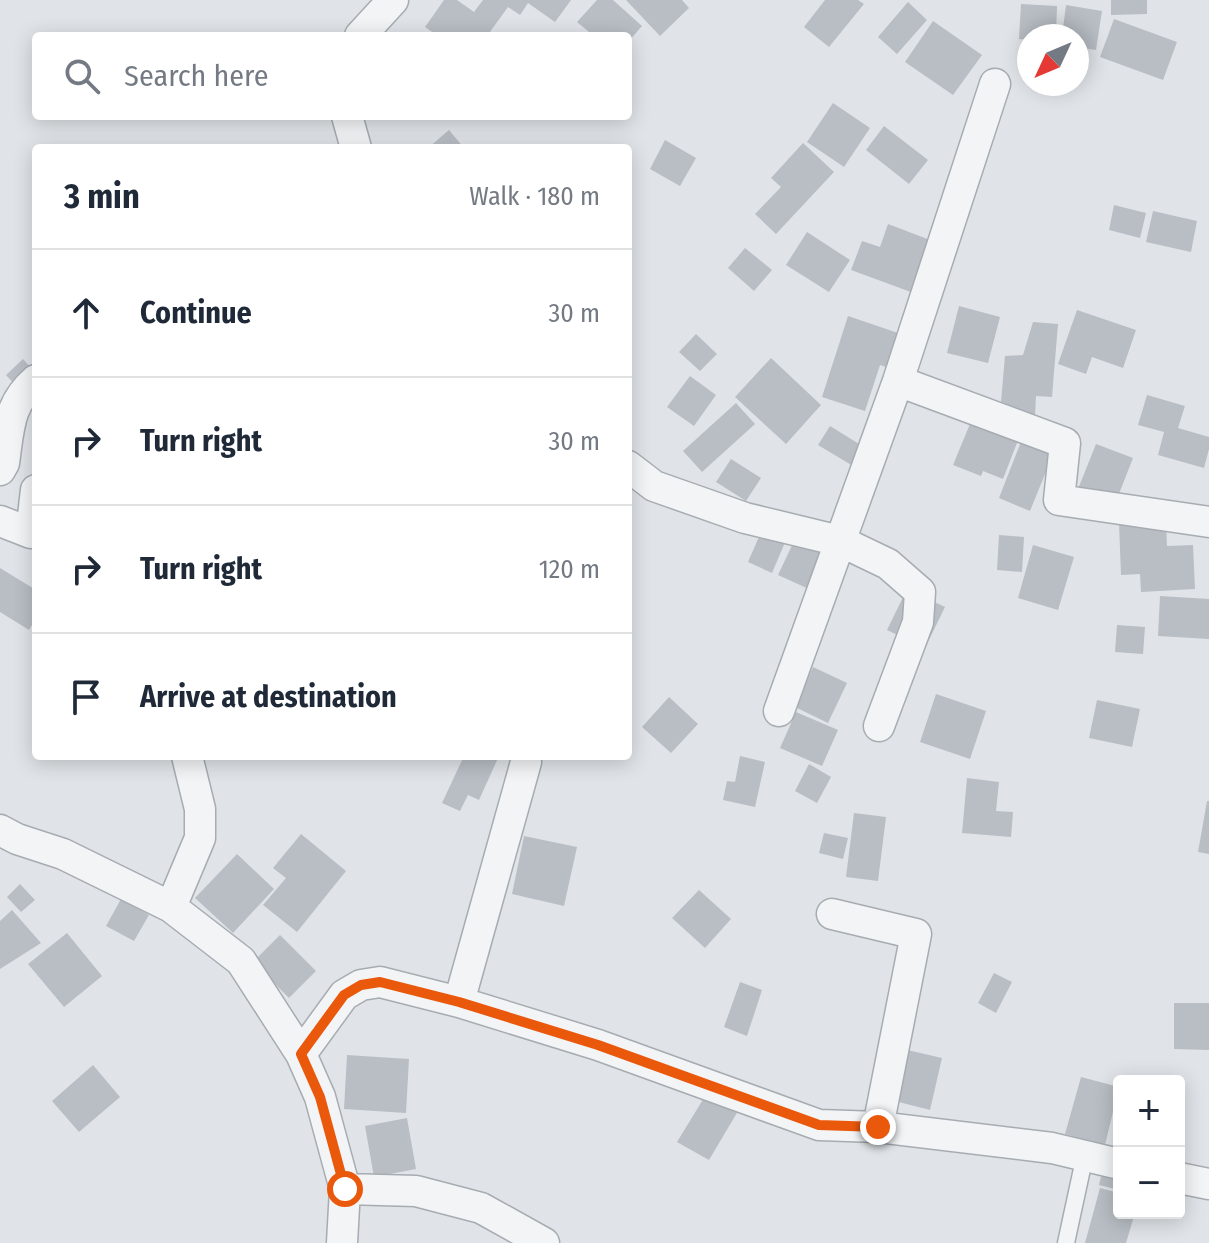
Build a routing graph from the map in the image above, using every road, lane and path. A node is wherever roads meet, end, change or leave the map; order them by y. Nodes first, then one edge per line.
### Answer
1 (393, 0) edge
2 (364, 32) edge
3 (995, 84) dead end
4 (348, 120) edge
5 (355, 144) edge
6 (898, 381) junction
7 (32, 384) edge
8 (632, 469) edge
9 (0, 470) edge
10 (0, 521) edge
11 (1209, 522) edge
12 (32, 524) edge
13 (840, 541) junction
14 (779, 711) dead end
15 (879, 726) dead end
16 (188, 760) edge
17 (526, 762) dead end
18 (0, 830) edge
19 (171, 907) junction
20 (832, 914) dead end
21 (459, 1002) junction
22 (301, 1054) junction
23 (878, 1127) junction
24 (1085, 1155) junction
25 (1113, 1162) edge
26 (1185, 1179) edge
27 (1209, 1184) edge
28 (345, 1189) junction
29 (342, 1243) edge
30 (544, 1243) edge
31 (1066, 1243) edge

1 - 2 street
3 - 6 street
4 - 5 street
6 - 11 street
6 - 13 street
7 - 9 street
8 - 13 street
10 - 12 street
13 - 14 street
13 - 15 street
16 - 19 street
17 - 21 street
18 - 19 street
19 - 22 street
20 - 23 street
21 - 22 street
21 - 23 street
22 - 28 street
23 - 24 street
24 - 25 street
24 - 31 lane
26 - 27 street
28 - 29 street
28 - 30 street

